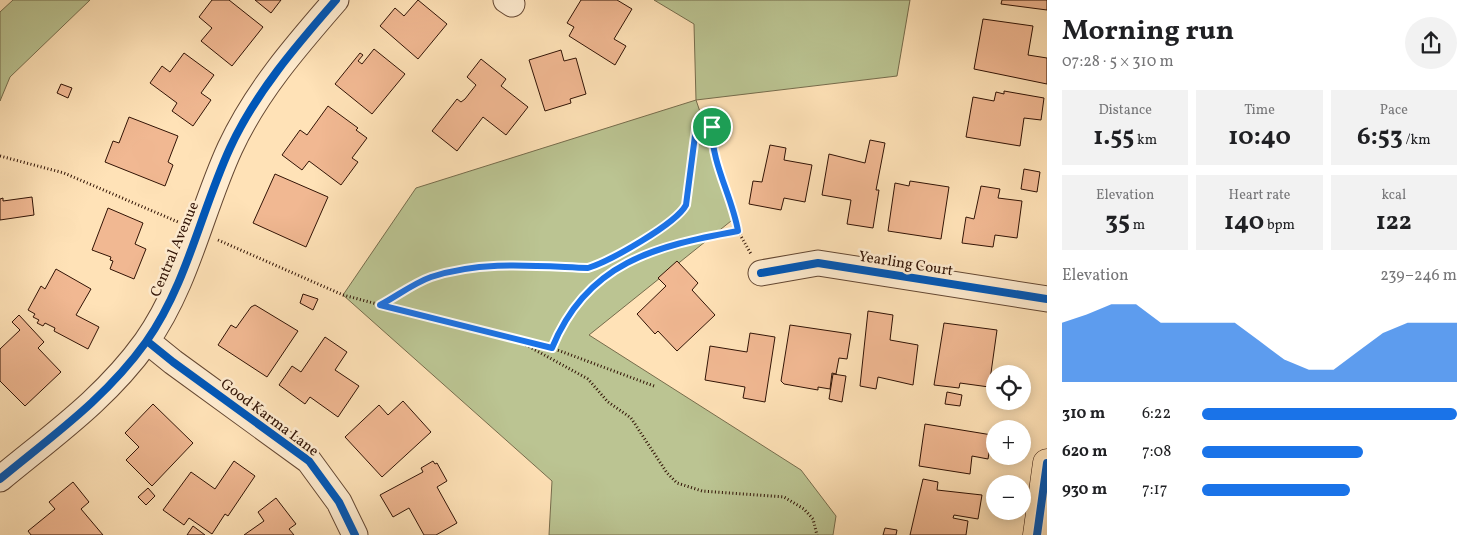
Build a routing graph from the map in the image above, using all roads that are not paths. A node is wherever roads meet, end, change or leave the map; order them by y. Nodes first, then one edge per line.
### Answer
1 (336, 0) edge
2 (761, 273) dead end
3 (1047, 299) edge
4 (147, 341) junction
5 (1047, 463) edge
6 (0, 479) edge
7 (1044, 508) edge
8 (355, 535) edge
9 (1037, 535) edge

1 - 4 street, Central Avenue
2 - 3 street, Yearling Court
4 - 6 street, Central Avenue
4 - 8 street, Good Karma Lane
5 - 7 main road
7 - 9 main road

